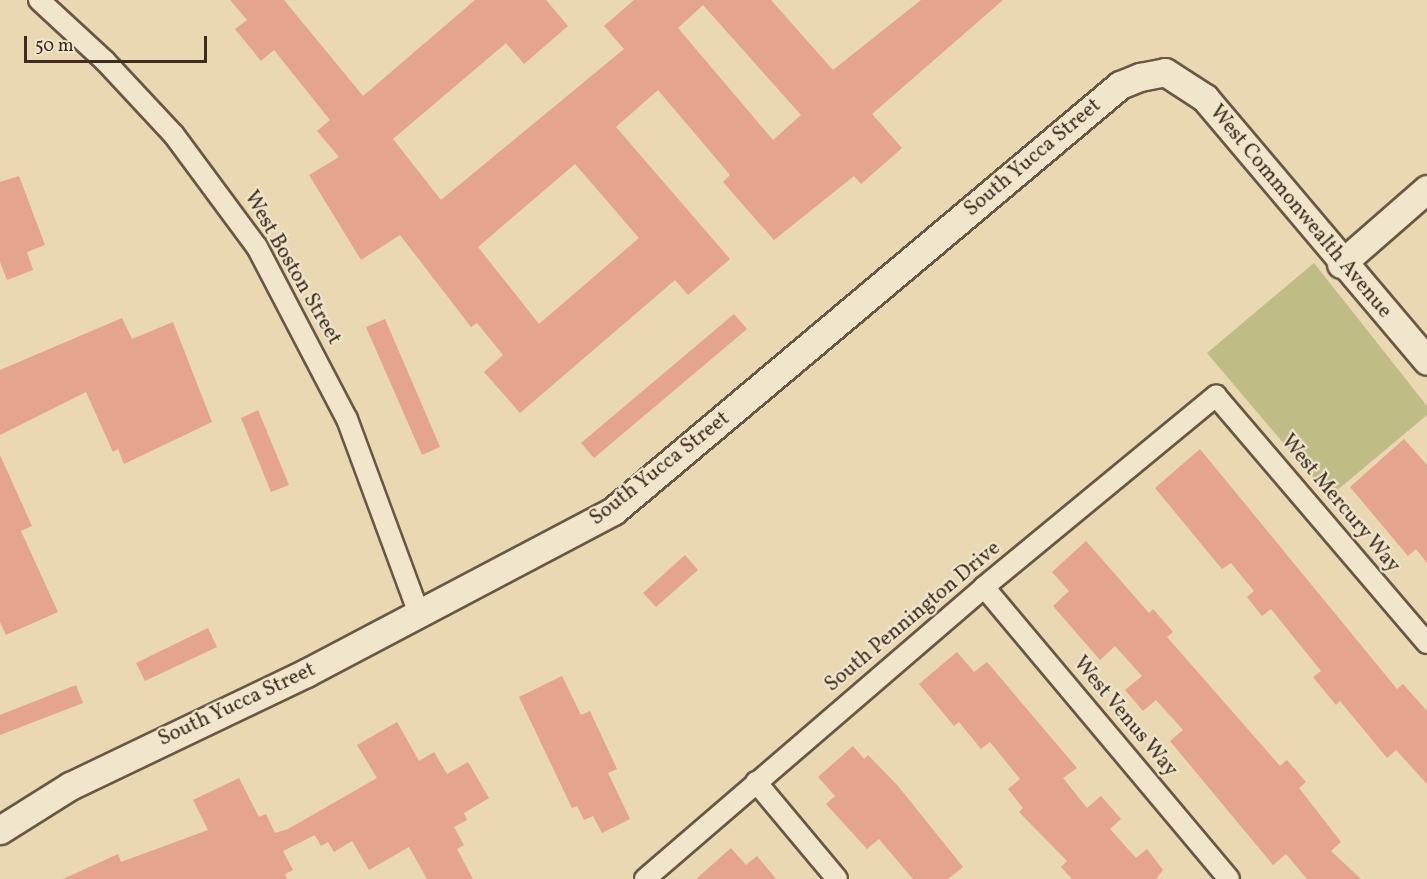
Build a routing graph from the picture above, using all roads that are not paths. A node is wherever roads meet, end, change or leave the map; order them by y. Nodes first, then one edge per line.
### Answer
1 (39, 0) edge
2 (1165, 72) joint
3 (1427, 189) edge
4 (1341, 264) junction
5 (1427, 361) edge
6 (1216, 396) joint
7 (984, 587) junction
8 (419, 614) junction
9 (1427, 643) edge
10 (756, 782) junction
11 (0, 831) edge
12 (645, 879) edge
13 (837, 879) edge
14 (1229, 879) edge

1 - 8 street, West Boston Street
2 - 4 street, West Commonwealth Avenue
2 - 8 street, South Yucca Street
3 - 4 street
4 - 5 street, West Commonwealth Avenue
6 - 7 street, South Pennington Drive
6 - 9 street, West Mercury Way
7 - 10 street, South Pennington Drive
7 - 14 street, West Venus Way
8 - 11 street, South Yucca Street
10 - 12 street, South Pennington Drive
10 - 13 street

